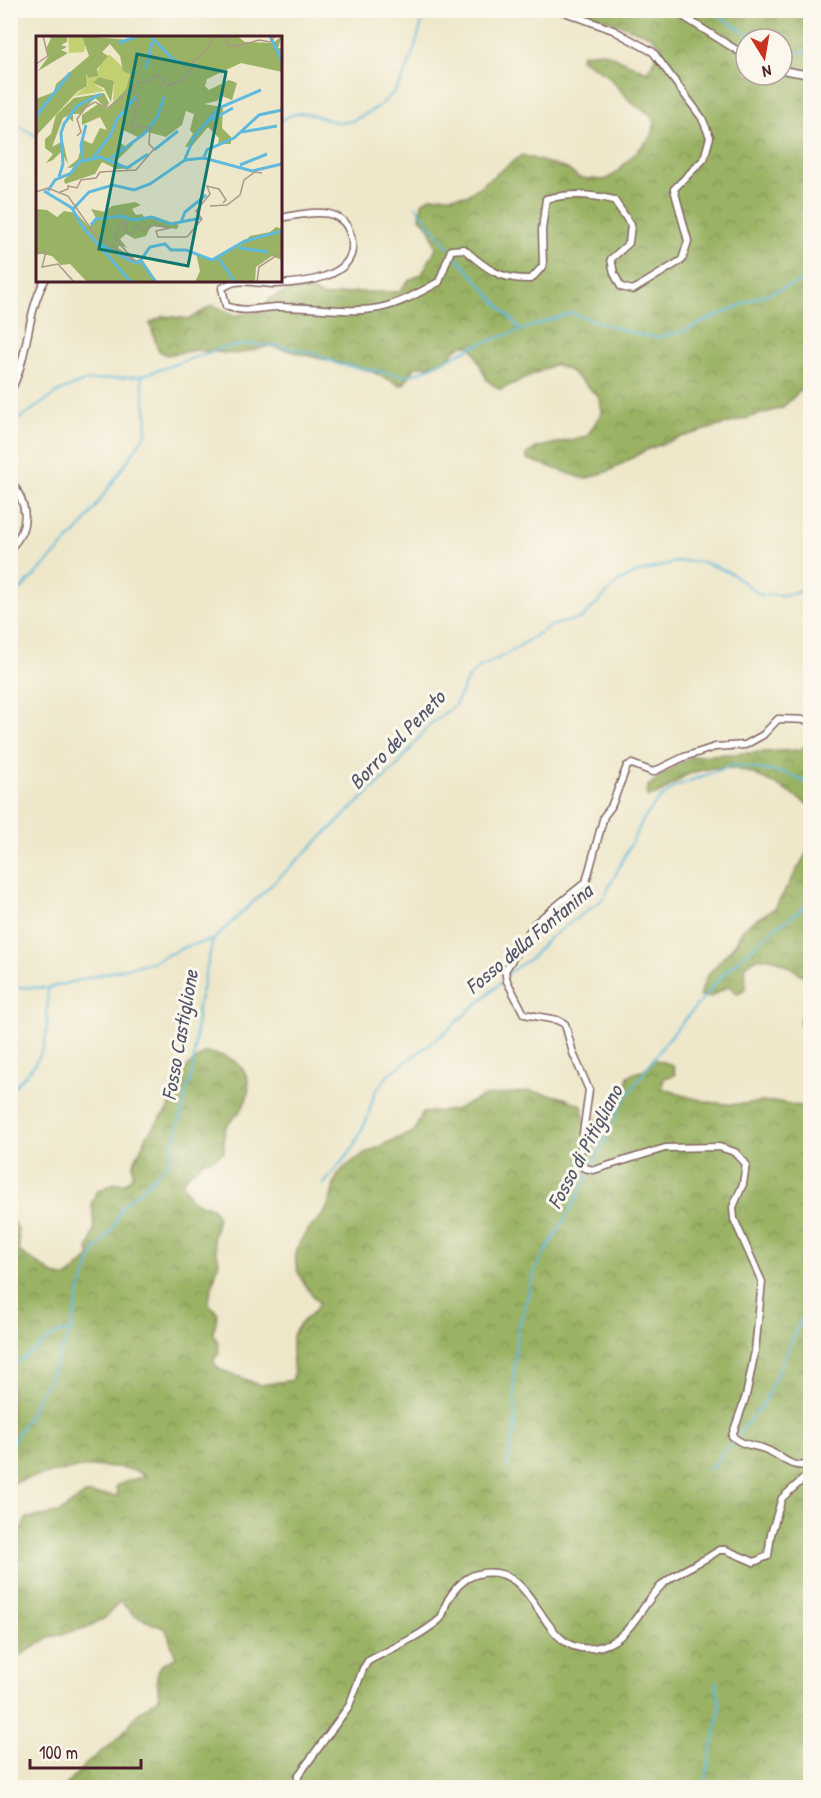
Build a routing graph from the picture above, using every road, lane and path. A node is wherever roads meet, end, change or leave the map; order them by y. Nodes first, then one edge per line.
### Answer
1 (559, 10) edge
2 (673, 10) edge
3 (734, 48) edge
4 (794, 72) edge
5 (810, 75) edge
6 (282, 218) edge
7 (44, 282) edge
8 (234, 282) edge
9 (234, 282) edge
10 (10, 392) edge
11 (10, 480) edge
12 (10, 548) edge
13 (810, 720) edge
14 (810, 1464) edge
15 (810, 1473) edge
16 (297, 1788) edge

1 - 8 street
2 - 3 street
4 - 5 street
6 - 9 street
7 - 10 street
11 - 12 street
13 - 14 street
15 - 16 street

